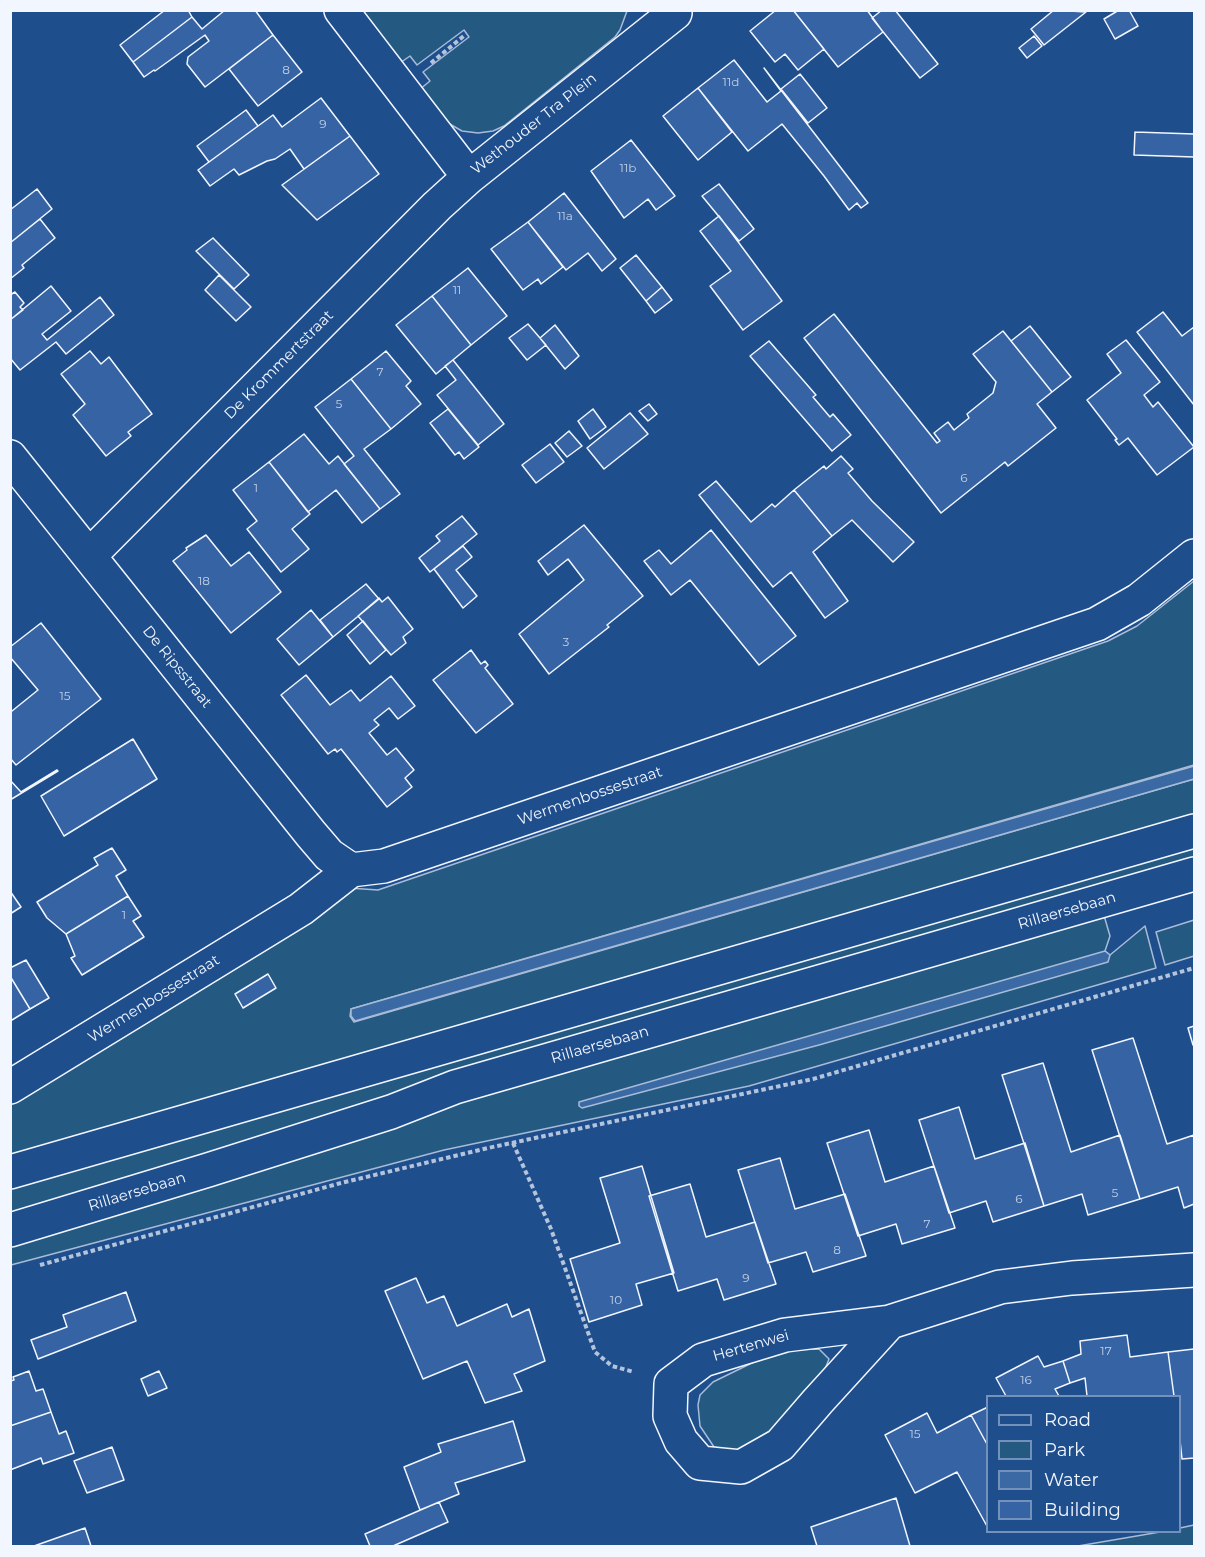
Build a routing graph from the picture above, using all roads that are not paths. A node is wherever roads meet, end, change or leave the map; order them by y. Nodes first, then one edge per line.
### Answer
1 (341, 10) edge
2 (675, 11) edge
3 (469, 177) junction
4 (10, 457) edge
5 (90, 555) junction
6 (1194, 556) edge
7 (1194, 831) edge
8 (351, 870) junction
9 (1194, 874) edge
10 (10, 1087) edge
11 (10, 1172) edge
12 (10, 1230) edge
13 (1194, 1270) edge
14 (890, 1322) junction

1 - 3 street, Wethouder Tra Plein
2 - 3 street, Wethouder Tra Plein
3 - 5 street, De Krommertstraat
4 - 5 street, De Ripsstraat
5 - 8 street, De Ripsstraat
6 - 8 street, Wermenbossestraat
7 - 11 street
8 - 10 street, Wermenbossestraat
9 - 12 street, Rillaersebaan
13 - 14 street, Hertenwei
14 - 14 street, Hertenwei

